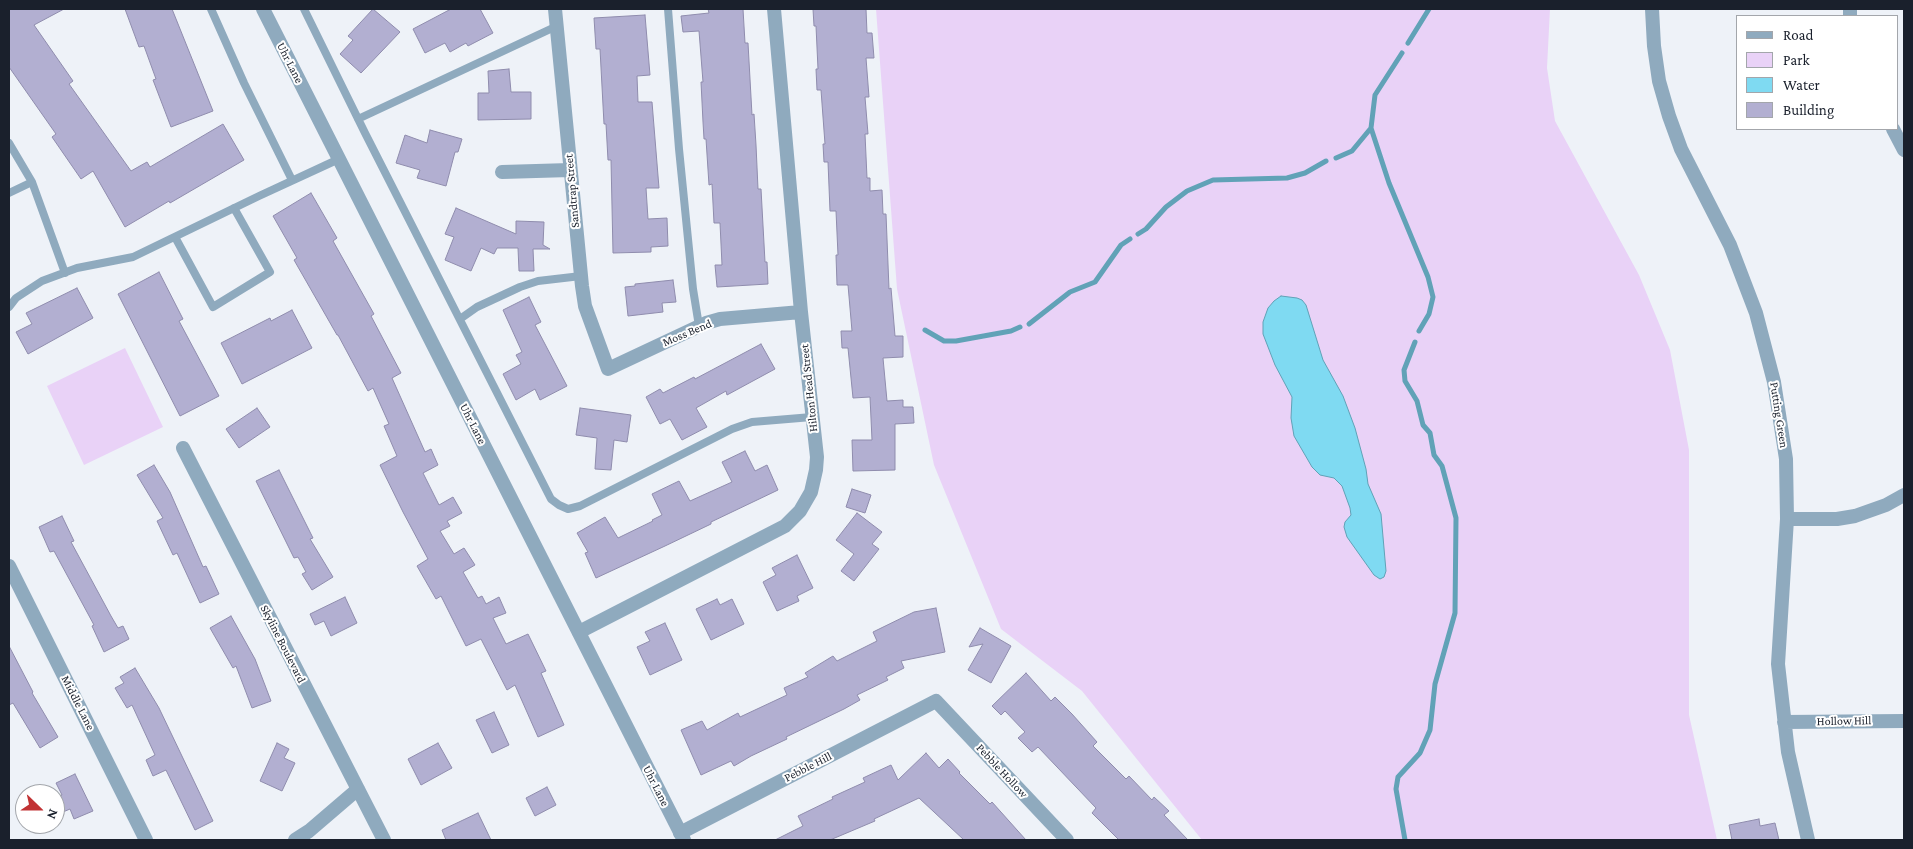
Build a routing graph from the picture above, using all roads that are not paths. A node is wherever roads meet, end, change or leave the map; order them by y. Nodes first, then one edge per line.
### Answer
1 (211, 9) edge
2 (263, 9) edge
3 (304, 9) edge
4 (555, 9) edge
5 (668, 9) edge
6 (774, 9) edge
7 (1652, 9) edge
8 (557, 26) junction
9 (358, 119) junction
10 (1894, 130) edge
11 (9, 144) edge
12 (1904, 150) edge
13 (339, 159) junction
14 (570, 170) junction
15 (502, 172) dead end
16 (292, 180) junction
17 (32, 182) junction
18 (9, 193) edge
19 (234, 208) junction
20 (175, 237) junction
21 (64, 273) junction
22 (580, 276) junction
23 (9, 307) edge
24 (801, 312) junction
25 (460, 319) junction
26 (699, 326) junction
27 (608, 369) joint
28 (812, 417) junction
29 (183, 448) dead end
30 (1904, 494) edge
31 (1787, 519) junction
32 (9, 566) edge
33 (579, 632) junction
34 (936, 701) joint
35 (1904, 720) edge
36 (1784, 722) junction
37 (358, 789) junction
38 (682, 836) edge
39 (146, 840) edge
40 (295, 840) edge
41 (384, 840) edge
42 (1067, 840) edge
43 (1808, 840) edge

1 - 16 lane
2 - 13 street, Uhr Lane
3 - 9 lane
4 - 8 street, Sandtrap Street
5 - 26 lane
6 - 24 street, Hilton Head Street
7 - 31 street, Putting Green
8 - 9 lane
8 - 14 street, Sandtrap Street
9 - 25 lane
10 - 12 street
11 - 17 lane
13 - 16 lane
13 - 33 street, Uhr Lane
14 - 15 street
14 - 22 street, Sandtrap Street
16 - 19 lane
17 - 18 lane
17 - 21 lane
19 - 20 lane
19 - 20 lane
20 - 21 lane
21 - 23 lane
22 - 25 lane
22 - 27 street, Sandtrap Street
24 - 26 street, Moss Bend
24 - 28 street, Hilton Head Street
25 - 28 lane
26 - 27 street, Moss Bend
28 - 33 street, Hilton Head Street
29 - 37 street, Skyline Boulevard
30 - 31 street
31 - 36 street, Putting Green
32 - 39 street, Middle Lane
33 - 38 street, Uhr Lane
34 - 38 street, Pebble Hill
34 - 42 street, Pebble Hollow
35 - 36 street, Hollow Hill
36 - 43 street, Putting Green
37 - 40 street
37 - 41 street, Skyline Boulevard

